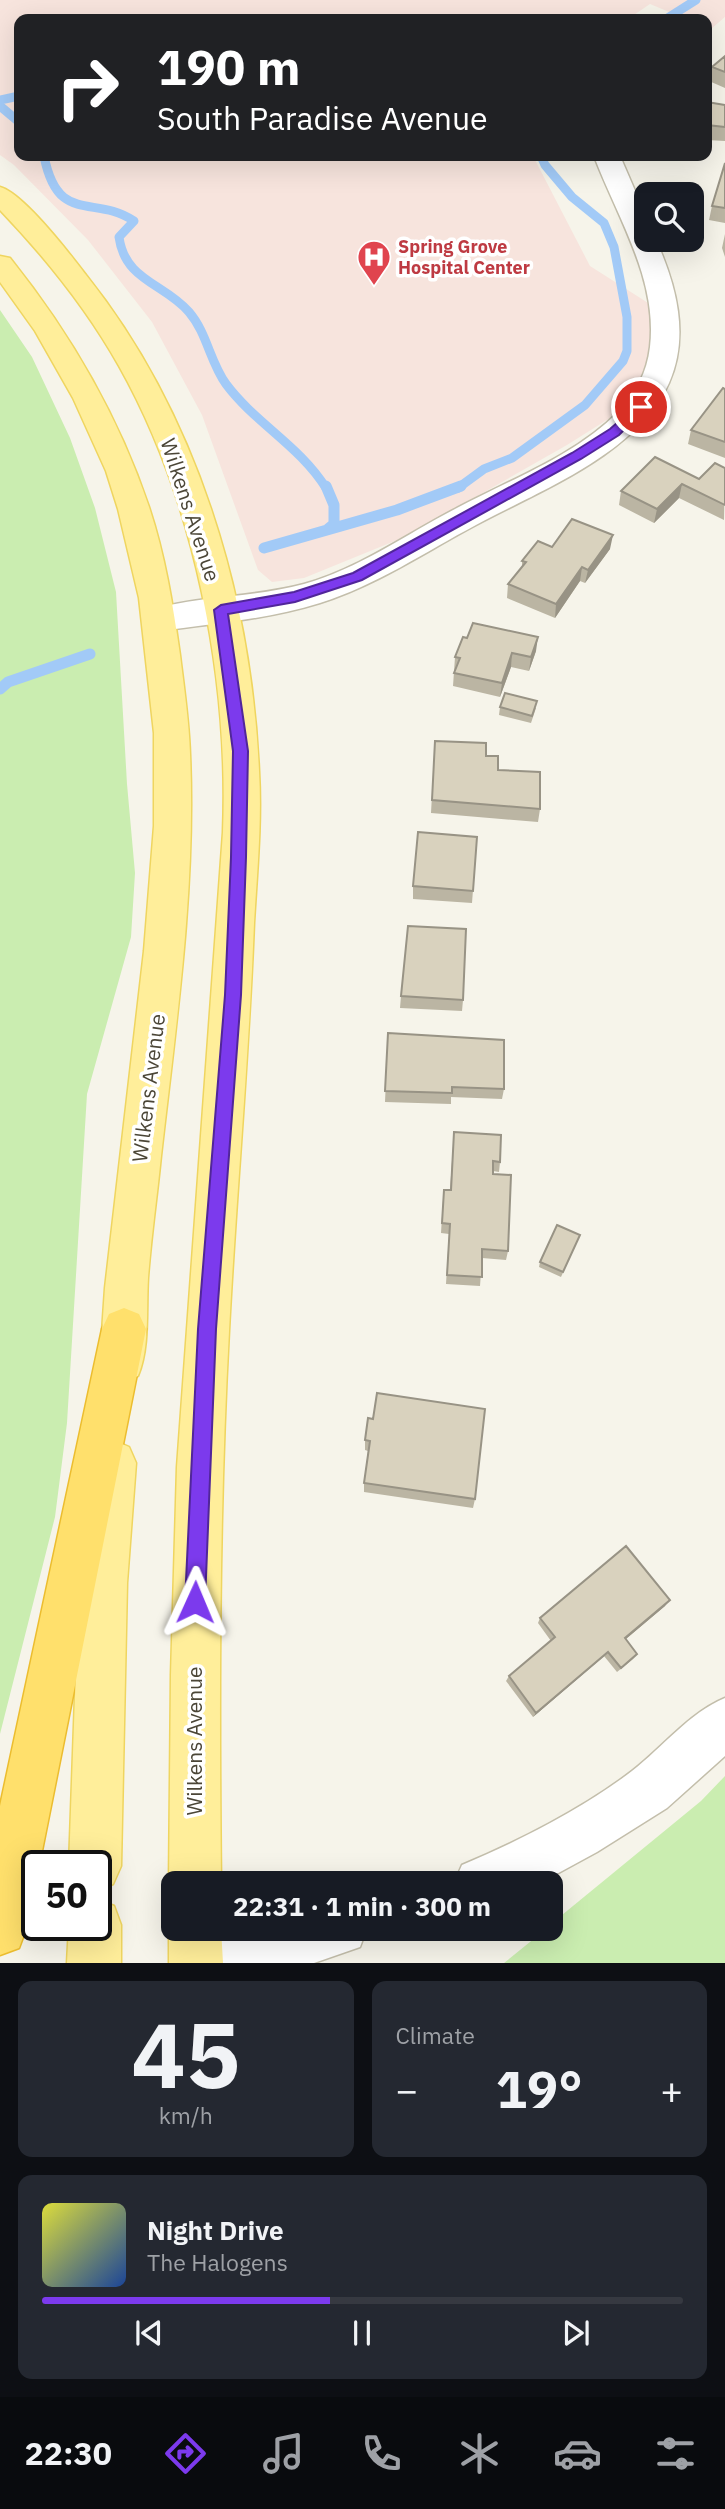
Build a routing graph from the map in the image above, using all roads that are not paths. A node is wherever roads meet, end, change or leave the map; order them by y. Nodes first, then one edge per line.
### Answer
1 (609, 161) edge
2 (0, 195) edge
3 (0, 264) edge
4 (221, 610) junction
5 (159, 620) junction
6 (124, 1329) junction
7 (725, 1723) edge
8 (95, 1850) edge
9 (195, 1871) edge
10 (509, 1871) edge
11 (0, 1929) edge
12 (95, 1941) edge
13 (195, 1941) edge
14 (299, 1941) edge
15 (94, 1963) edge
16 (196, 1963) edge
17 (229, 1963) edge

1 - 4 street
2 - 4 main road, Wilkens Avenue
3 - 5 main road, Wilkens Avenue
4 - 5 street
4 - 9 main road, Wilkens Avenue
5 - 6 main road, Wilkens Avenue
6 - 8 main road, Wilkens Avenue
6 - 11 highway
7 - 10 street
12 - 15 main road
13 - 16 main road
14 - 17 street

